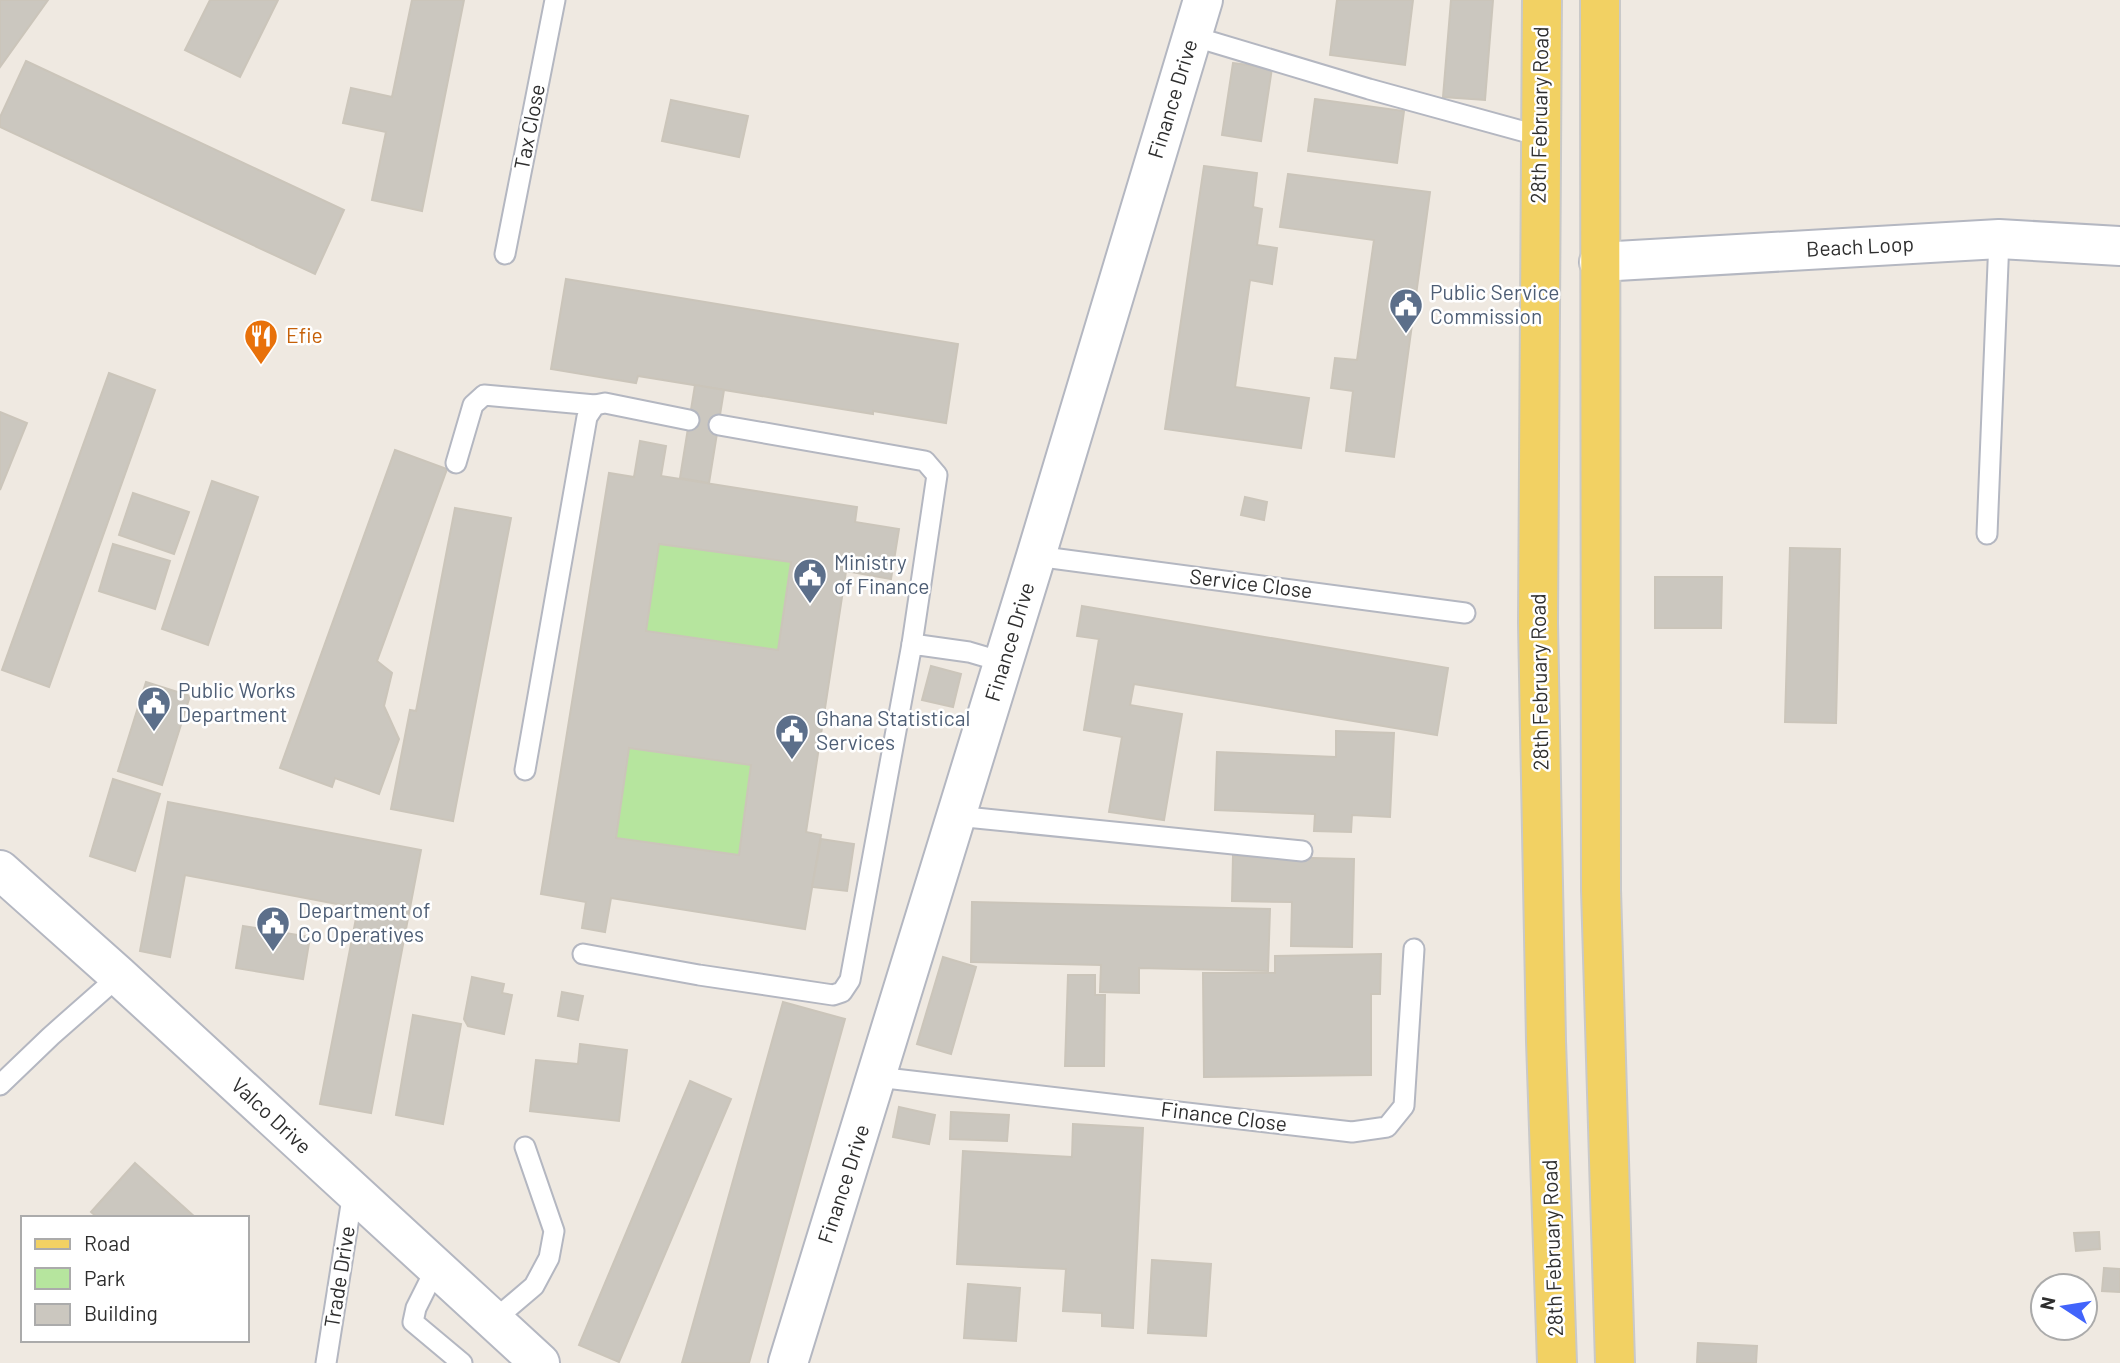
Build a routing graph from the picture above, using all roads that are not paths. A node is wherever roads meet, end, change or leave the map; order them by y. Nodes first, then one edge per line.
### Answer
1 (555, 0) edge
2 (1203, 0) edge
3 (1542, 0) edge
4 (1600, 0) edge
5 (1192, 36) junction
6 (1540, 136) junction
7 (1999, 239) junction
8 (2120, 246) edge
9 (505, 254) dead end
10 (1599, 262) junction
11 (595, 405) junction
12 (689, 420) dead end
13 (719, 425) dead end
14 (456, 463) dead end
15 (1987, 534) dead end
16 (1036, 556) junction
17 (1465, 613) dead end
18 (912, 644) junction
19 (1003, 662) junction
20 (524, 770) dead end
21 (956, 816) junction
22 (1302, 851) dead end
23 (0, 870) edge
24 (1415, 949) dead end
25 (583, 954) dead end
26 (119, 976) junction
27 (877, 1077) junction
28 (0, 1085) edge
29 (525, 1147) dead end
30 (353, 1192) junction
31 (436, 1268) junction
32 (494, 1320) junction
33 (326, 1363) edge
34 (462, 1363) edge
35 (540, 1363) edge
36 (788, 1363) edge
37 (1557, 1363) edge
38 (1615, 1363) edge

1 - 9 lane, Tax Close
2 - 5 street, Finance Drive
3 - 6 main road, 28th February Road
4 - 10 main road
5 - 6 lane
5 - 16 street, Finance Drive
6 - 37 main road, 28th February Road
7 - 8 street, Beach Loop
7 - 10 street, Beach Loop
7 - 15 lane
10 - 38 main road
11 - 12 lane
11 - 14 lane
11 - 20 lane
13 - 18 lane
16 - 17 lane, Service Close
16 - 19 street, Finance Drive
18 - 19 lane
18 - 25 lane
19 - 21 street, Finance Drive
21 - 22 lane
21 - 27 street, Finance Drive
23 - 26 street, Valco Drive
24 - 27 lane, Finance Close
26 - 28 lane
26 - 30 street, Valco Drive
27 - 36 street, Finance Drive
29 - 32 lane
30 - 31 street, Valco Drive
30 - 33 lane, Trade Drive
31 - 32 street, Valco Drive
31 - 34 lane
32 - 35 street, Valco Drive

